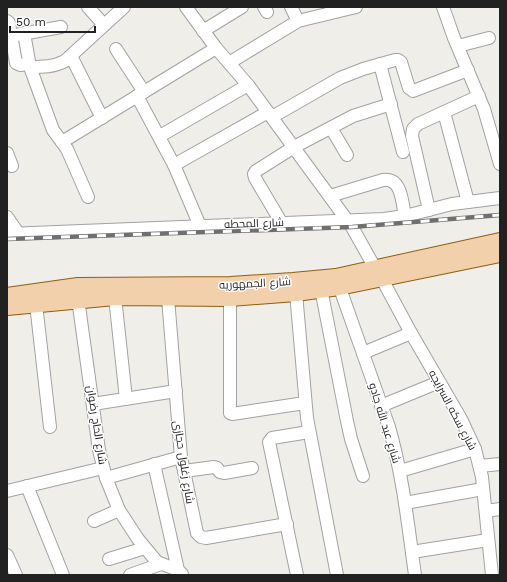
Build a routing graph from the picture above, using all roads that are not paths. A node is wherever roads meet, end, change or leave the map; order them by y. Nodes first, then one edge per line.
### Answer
1 (88, 7) edge
2 (124, 7) edge
3 (186, 7) edge
4 (242, 7) edge
5 (291, 7) edge
6 (356, 7) edge
7 (443, 7) edge
8 (7, 21) edge
9 (298, 21) junction
10 (104, 25) junction
11 (62, 27) dead end
12 (203, 31) junction
13 (24, 34) junction
14 (11, 36) junction
15 (489, 38) dead end
16 (458, 46) junction
17 (216, 48) junction
18 (116, 49) dead end
19 (71, 56) junction
20 (229, 63) junction
21 (380, 64) junction
22 (30, 65) junction
23 (468, 70) junction
24 (248, 85) junction
25 (140, 94) junction
26 (479, 96) junction
27 (391, 104) junction
28 (444, 112) junction
29 (270, 115) junction
30 (102, 118) junction
31 (331, 128) junction
32 (160, 136) junction
33 (62, 142) junction
34 (294, 147) junction
35 (403, 152) dead end
36 (7, 153) edge
37 (347, 155) dead end
38 (500, 164) edge
39 (174, 165) junction
40 (12, 166) dead end
41 (330, 196) junction
42 (88, 197) dead end
43 (500, 198) edge
44 (468, 202) junction
45 (429, 210) junction
46 (405, 216) junction
47 (7, 217) edge
48 (347, 220) junction
49 (281, 222) junction
50 (200, 226) junction
51 (13, 234) edge
52 (500, 241) edge
53 (500, 254) edge
54 (379, 273) junction
55 (337, 282) junction
56 (321, 289) junction
57 (296, 293) junction
58 (7, 296) edge
59 (115, 296) junction
60 (168, 298) junction
61 (230, 298) junction
62 (78, 299) junction
63 (36, 304) junction
64 (7, 307) edge
65 (411, 333) junction
66 (363, 353) junction
67 (439, 382) junction
68 (176, 391) junction
69 (126, 399) junction
70 (305, 403) junction
71 (93, 404) junction
72 (381, 406) junction
73 (50, 427) dead end
74 (309, 432) junction
75 (475, 449) junction
76 (181, 456) junction
77 (154, 464) junction
78 (500, 464) edge
79 (480, 466) junction
80 (252, 468) dead end
81 (184, 471) junction
82 (400, 471) junction
83 (105, 473) junction
84 (363, 476) dead end
85 (27, 486) junction
86 (483, 489) junction
87 (7, 491) edge
88 (405, 503) junction
89 (500, 509) edge
90 (119, 510) junction
91 (486, 511) junction
92 (94, 521) dead end
93 (287, 524) junction
94 (493, 546) edge
95 (145, 548) junction
96 (412, 552) junction
97 (7, 555) edge
98 (109, 559) dead end
99 (161, 564) junction
100 (180, 573) edge
101 (135, 574) edge
102 (16, 575) edge
103 (63, 575) edge
104 (297, 575) edge
105 (337, 575) edge
106 (415, 575) edge
107 (492, 575) edge

1 - 10 street
2 - 10 street
3 - 12 street, شارع سكه السرايجه
4 - 12 street
5 - 9 street
6 - 9 street
7 - 16 street
8 - 14 street
9 - 20 street
10 - 19 street
11 - 13 street
12 - 17 street, شارع سكه السرايجه
13 - 14 street
13 - 22 street
14 - 22 street
15 - 16 street
16 - 23 street
17 - 20 street, شارع سكه السرايجه
17 - 25 street
18 - 25 street
19 - 22 street
19 - 30 street
20 - 24 street, شارع سكه السرايجه
21 - 23 street
21 - 27 street
21 - 29 street
22 - 33 street
23 - 26 street
24 - 29 street, شارع سكه السرايجه
24 - 32 street
25 - 30 street
25 - 32 street
26 - 28 street
26 - 38 street
27 - 31 street
27 - 35 street
28 - 44 street
28 - 45 street
29 - 34 street, شارع سكه السرايجه
29 - 39 street
30 - 33 street
31 - 34 street
31 - 37 street
32 - 39 street
33 - 42 street
34 - 41 street, شارع سكه السرايجه
34 - 49 street
36 - 40 street
39 - 50 street
41 - 46 street
41 - 48 street, شارع سكه السرايجه
43 - 44 street, شارع المحطه
44 - 45 street, شارع المحطه
45 - 46 street, شارع المحطه
46 - 48 street, شارع المحطه
47 - 51 street
48 - 49 street, شارع المحطه
48 - 54 street, شارع سكه السرايجه
49 - 50 street, شارع المحطه
50 - 51 street, شارع المحطه
52 - 54 main road, شارع الجمهوريه
53 - 54 main road, شارع الجمهوريه
54 - 55 main road, شارع الجمهوريه
54 - 65 street, شارع سكه السرايجه
55 - 56 main road, شارع الجمهوريه
55 - 58 main road, شارع الجمهوريه
55 - 66 street, شارع عبد الله جادو
56 - 57 main road, شارع الجمهوريه
56 - 84 street
57 - 61 main road, شارع الجمهوريه
57 - 70 street
59 - 60 main road, شارع الجمهوريه
59 - 62 main road, شارع الجمهوريه
59 - 69 street
60 - 61 main road, شارع الجمهوريه
60 - 68 street, شارع زغلول حجازى
61 - 70 street
62 - 63 main road, شارع الجمهوريه
62 - 71 street, شارع الحاج رضوان
63 - 64 main road, شارع الجمهوريه
63 - 73 street
65 - 66 street
65 - 67 street, شارع سكه السرايجه
66 - 72 street, شارع عبد الله جادو
67 - 72 street
67 - 75 street, شارع سكه السرايجه
68 - 69 street
68 - 76 street, شارع زغلول حجازى
69 - 71 street
70 - 74 street
71 - 83 street, شارع الحاج رضوان
72 - 82 street, شارع عبد الله جادو
74 - 93 street
74 - 105 street
75 - 79 street, شارع سكه السرايجه
75 - 82 street
76 - 77 street
76 - 81 street, شارع زغلول حجازى
77 - 83 street
77 - 100 street
78 - 79 street
79 - 86 street, شارع سكه السرايجه
80 - 81 street
81 - 93 street, شارع زغلول حجازى
82 - 88 street, شارع عبد الله جادو
83 - 85 street
83 - 90 street, شارع الحاج رضوان
85 - 87 street
85 - 103 street
86 - 88 street
86 - 91 street, شارع سكه السرايجه
88 - 96 street, شارع عبد الله جادو
89 - 91 street
90 - 92 street
90 - 95 street, شارع الحاج رضوان
91 - 94 street, شارع سكه السرايجه
93 - 104 street
94 - 96 street
94 - 107 street, شارع سكه السرايجه
95 - 98 street
95 - 99 street, شارع الحاج رضوان
96 - 106 street, شارع عبد الله جادو
97 - 102 street
99 - 100 street, شارع الحاج رضوان
99 - 101 street

